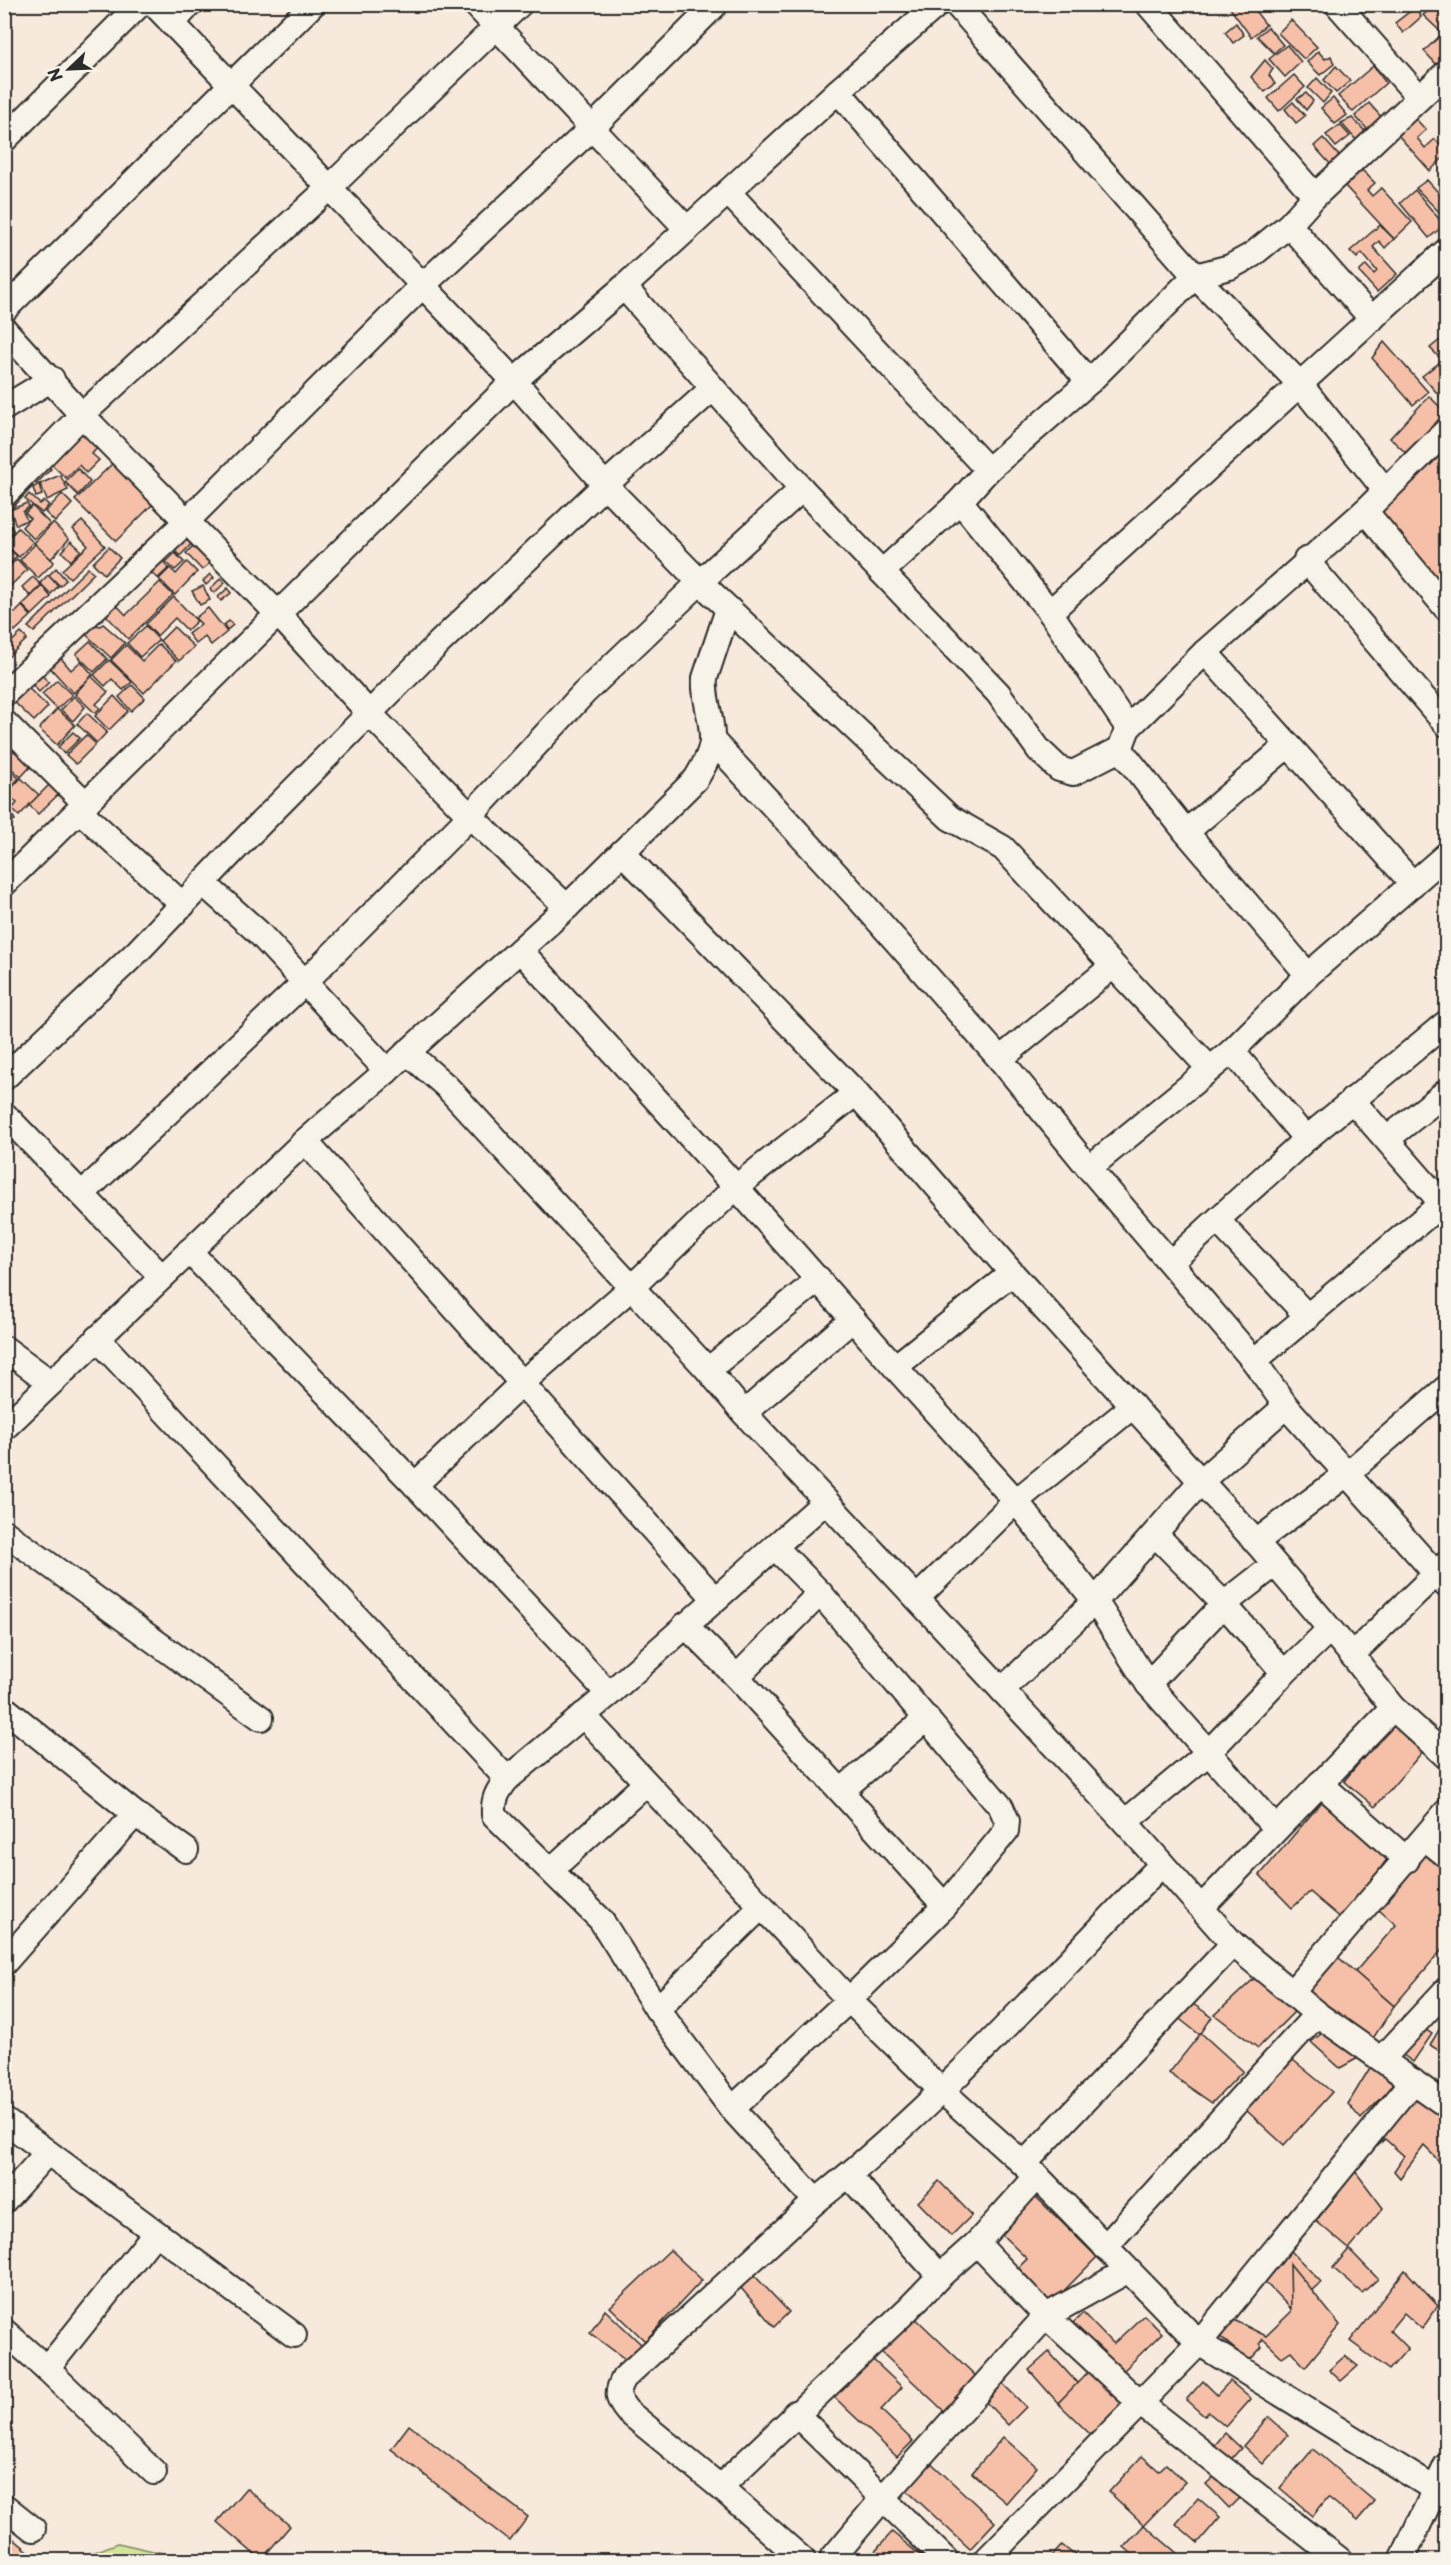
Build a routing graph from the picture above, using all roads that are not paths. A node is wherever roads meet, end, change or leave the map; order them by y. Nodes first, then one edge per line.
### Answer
1 (140, 4) edge
2 (154, 4) edge
3 (190, 4) edge
4 (313, 4) edge
5 (475, 4) edge
6 (520, 4) edge
7 (716, 4) edge
8 (956, 4) edge
9 (1148, 4) edge
10 (1337, 4) edge
11 (932, 6) edge
12 (172, 24) junction
13 (497, 27) junction
14 (1446, 73) edge
15 (231, 87) junction
16 (838, 92) junction
17 (1419, 97) junction
18 (592, 128) junction
19 (4, 140) edge
20 (330, 187) junction
21 (728, 192) junction
22 (1315, 196) junction
23 (1289, 225) junction
24 (687, 229) junction
25 (1446, 251) edge
26 (1195, 276) junction
27 (422, 286) junction
28 (624, 287) junction
29 (4, 310) edge
30 (1372, 319) junction
31 (4, 329) edge
32 (52, 379) junction
33 (514, 381) junction
34 (1089, 382) junction
35 (1299, 383) junction
36 (712, 389) junction
37 (4, 408) edge
38 (82, 415) junction
39 (1446, 431) edge
40 (988, 470) junction
41 (605, 485) junction
42 (802, 489) junction
43 (1384, 490) junction
44 (4, 495) edge
45 (960, 501) junction
46 (1365, 511) junction
47 (187, 521) junction
48 (1306, 560) junction
49 (882, 572) junction
50 (700, 582) junction
51 (1446, 608) edge
52 (728, 609) junction
53 (1050, 612) junction
54 (279, 615) junction
55 (1204, 652) junction
56 (4, 694) edge
57 (370, 714) junction
58 (4, 722) edge
59 (1446, 724) edge
60 (1124, 738) junction
61 (712, 740) junction
62 (1288, 745) junction
63 (83, 807) junction
64 (470, 816) junction
65 (1186, 832) junction
66 (622, 852) junction
67 (1446, 855) edge
68 (203, 883) junction
69 (4, 884) edge
70 (1413, 884) junction
71 (183, 905) junction
72 (567, 907) junction
73 (520, 950) junction
74 (1113, 966) junction
75 (1308, 975) junction
76 (305, 982) junction
77 (1446, 1023) edge
78 (1232, 1051) junction
79 (407, 1052) junction
80 (1000, 1059) junction
81 (1209, 1069) junction
82 (387, 1071) junction
83 (4, 1078) edge
84 (1446, 1092) edge
85 (856, 1094) junction
86 (1352, 1100) junction
87 (4, 1114) edge
88 (1306, 1139) junction
89 (1387, 1140) junction
90 (305, 1141) junction
91 (1089, 1168) junction
92 (736, 1187) junction
93 (82, 1194) junction
94 (1445, 1204) edge
95 (1218, 1221) junction
96 (189, 1251) junction
97 (1171, 1262) junction
98 (1012, 1273) junction
99 (162, 1277) junction
100 (819, 1279) junction
101 (632, 1288) junction
102 (1308, 1317) junction
103 (853, 1319) junction
104 (98, 1338) junction
105 (4, 1348) edge
106 (1254, 1362) junction
107 (895, 1367) junction
108 (708, 1370) junction
109 (50, 1382) junction
110 (522, 1383) junction
111 (1446, 1388) edge
112 (1133, 1406) junction
113 (1286, 1406) junction
114 (744, 1413) junction
115 (4, 1428) edge
116 (1348, 1473) junction
117 (1201, 1481) junction
118 (415, 1485) junction
119 (826, 1501) junction
120 (1016, 1501) junction
121 (4, 1532) edge
122 (1155, 1534) junction
123 (1256, 1542) junction
124 (775, 1547) junction
125 (1274, 1565) junction
126 (1443, 1574) edge
127 (820, 1593) junction
128 (917, 1598) junction
129 (715, 1599) junction
130 (1095, 1601) junction
131 (1224, 1604) junction
132 (686, 1625) junction
133 (1329, 1630) junction
134 (1352, 1655) junction
135 (1284, 1673) junction
136 (736, 1677) junction
137 (1148, 1684) junction
138 (1002, 1690) junction
139 (609, 1694) junction
140 (1393, 1708) junction
141 (6, 1713) edge
142 (583, 1715) junction
143 (261, 1718) dead end
144 (927, 1718) junction
145 (1208, 1754) junction
146 (1446, 1756) edge
147 (507, 1779) junction
148 (646, 1783) junction
149 (1320, 1783) junction
150 (841, 1791) junction
151 (1446, 1812) edge
152 (135, 1814) junction
153 (1125, 1822) junction
154 (1276, 1829) junction
155 (1425, 1838) junction
156 (186, 1850) dead end
157 (1446, 1855) edge
158 (1407, 1860) junction
159 (1162, 1864) junction
160 (551, 1870) junction
161 (762, 1906) junction
162 (945, 1906) junction
163 (1202, 1907) junction
164 (1233, 1944) junction
165 (4, 1963) edge
166 (1446, 1990) edge
167 (1292, 1992) junction
168 (849, 2000) junction
169 (657, 2009) junction
170 (1317, 2014) junction
171 (1382, 2059) junction
172 (1413, 2082) junction
173 (942, 2091) junction
174 (1446, 2105) edge
175 (732, 2109) junction
176 (4, 2120) edge
177 (47, 2153) junction
178 (1031, 2170) junction
179 (849, 2176) junction
180 (4, 2201) edge
181 (816, 2201) junction
182 (155, 2233) junction
183 (977, 2243) junction
184 (1105, 2247) junction
185 (1127, 2271) junction
186 (940, 2276) junction
187 (1046, 2316) junction
188 (4, 2331) edge
189 (294, 2335) dead end
190 (1199, 2343) junction
191 (47, 2369) junction
192 (1141, 2404) junction
193 (795, 2413) junction
194 (1446, 2466) edge
195 (154, 2472) dead end
196 (720, 2487) junction
197 (1436, 2490) junction
198 (883, 2498) junction
199 (4, 2506) edge
200 (33, 2529) dead end
201 (803, 2560) edge
202 (831, 2560) edge
203 (946, 2560) edge
204 (986, 2560) edge
205 (1340, 2560) edge
206 (1402, 2560) edge

1 - 19 street
2 - 12 street
3 - 12 street
4 - 15 street
5 - 13 street
6 - 13 street
7 - 18 street
8 - 26 street
9 - 22 street
10 - 17 street
11 - 16 street
12 - 15 street
13 - 18 street
13 - 20 street
14 - 17 street
15 - 20 street
15 - 29 street
16 - 21 street
16 - 34 street
17 - 22 street
18 - 24 street
18 - 27 street
20 - 27 street
20 - 38 street
21 - 24 street
21 - 40 street
22 - 23 street
23 - 26 street
23 - 30 street
24 - 28 street
25 - 30 street
26 - 34 street
26 - 35 street
27 - 33 street
27 - 47 street
28 - 33 street
28 - 36 street
30 - 35 street
31 - 32 street
32 - 37 street
32 - 38 street
33 - 41 street
33 - 54 street
34 - 40 street
35 - 43 street
35 - 53 street
36 - 41 street
36 - 42 street
38 - 44 street
38 - 47 street
39 - 43 street
40 - 45 street
41 - 50 street
41 - 57 street
42 - 49 street
42 - 50 street
43 - 46 street
45 - 49 street
45 - 53 street
46 - 48 street
46 - 51 street
47 - 54 street
47 - 56 street
48 - 55 street
48 - 59 street
49 - 60 street
50 - 52 street
50 - 64 street
52 - 61 street
52 - 74 street
53 - 60 street
54 - 57 street
54 - 63 street
55 - 60 street
55 - 62 street
57 - 64 street
57 - 68 street
58 - 63 street
60 - 65 street
61 - 66 street
61 - 80 street
62 - 65 street
62 - 70 street
63 - 69 street
63 - 71 street
64 - 72 street
64 - 76 street
65 - 75 street
66 - 72 street
66 - 85 street
67 - 70 street
68 - 71 street
68 - 76 street
70 - 75 street
71 - 83 street
72 - 73 street
73 - 79 street
73 - 92 street
74 - 80 street
74 - 81 street
75 - 78 street
76 - 82 street
76 - 93 street
77 - 86 street
78 - 81 street
78 - 88 street
79 - 82 street
79 - 101 street
80 - 91 street
81 - 91 street
82 - 90 street
84 - 89 street
85 - 92 street
85 - 98 street
86 - 88 street
86 - 89 street
87 - 93 street
88 - 95 street
89 - 94 street
90 - 96 street
90 - 110 street
91 - 97 street
92 - 100 street
92 - 101 street
93 - 99 street
94 - 102 street
95 - 97 street
95 - 102 street
96 - 99 street
96 - 118 street
97 - 106 street
98 - 107 street
98 - 112 street
99 - 104 street
100 - 103 street
100 - 108 street
101 - 108 street
101 - 110 street
102 - 106 street
103 - 107 street
103 - 114 street
104 - 109 street
104 - 147 street
105 - 109 street
106 - 113 street
107 - 120 street
108 - 114 street
109 - 115 street
110 - 118 street
110 - 129 street
111 - 116 street
112 - 117 street
112 - 120 street
113 - 116 street
113 - 117 street
114 - 119 street
116 - 123 street
116 - 126 street
117 - 122 street
117 - 123 street
118 - 139 street
119 - 124 street
119 - 128 street
120 - 128 street
120 - 130 street
121 - 143 street
122 - 130 street
122 - 131 street
123 - 125 street
124 - 127 street
124 - 129 street
125 - 131 street
125 - 133 street
126 - 134 street
127 - 136 street
127 - 144 street
128 - 138 street
129 - 132 street
130 - 137 street
130 - 138 street
131 - 135 street
131 - 137 street
132 - 136 street
132 - 139 street
133 - 134 street
133 - 135 street
134 - 140 street
135 - 145 street
136 - 150 street
137 - 145 street
138 - 153 street
139 - 142 street
140 - 146 street
140 - 149 street
141 - 152 street
142 - 147 street
142 - 148 street
144 - 150 street
144 - 162 street
145 - 153 street
145 - 154 street
147 - 160 street
148 - 160 street
148 - 161 street
149 - 154 street
149 - 158 street
150 - 162 street
151 - 155 street
152 - 156 street
152 - 165 street
153 - 159 street
154 - 163 street
155 - 157 street
155 - 158 street
158 - 167 street
159 - 163 street
159 - 173 street
160 - 169 street
161 - 168 street
161 - 169 street
162 - 168 street
163 - 164 street
164 - 167 street
164 - 178 street
166 - 171 street
167 - 170 street
168 - 173 street
168 - 175 street
169 - 175 street
170 - 171 street
170 - 184 street
171 - 172 street
172 - 174 street
172 - 190 street
173 - 178 street
173 - 179 street
175 - 181 street
176 - 177 street
177 - 180 street
177 - 182 street
178 - 183 street
178 - 184 street
179 - 181 street
179 - 186 street
181 - 196 street
182 - 189 street
182 - 191 street
183 - 186 street
183 - 187 street
184 - 185 street
185 - 187 street
185 - 190 street
186 - 193 street
187 - 192 street
187 - 198 street
188 - 191 street
190 - 192 street
190 - 197 street
191 - 195 street
192 - 204 street
192 - 205 street
193 - 196 street
193 - 198 street
194 - 197 street
196 - 201 street
197 - 206 street
198 - 202 street
198 - 203 street
199 - 200 street

